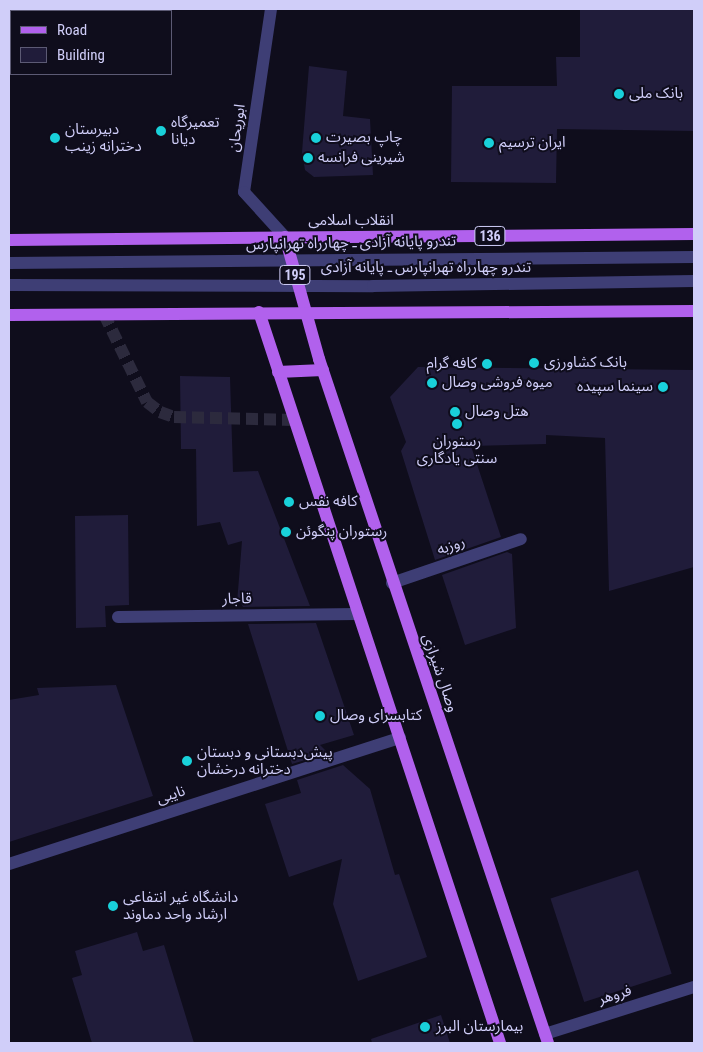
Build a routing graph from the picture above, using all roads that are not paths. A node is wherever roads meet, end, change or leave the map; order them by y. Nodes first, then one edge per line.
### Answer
1 (271, 9) edge
2 (694, 234) edge
3 (285, 238) junction
4 (9, 240) edge
5 (694, 257) edge
6 (292, 260) junction
7 (9, 263) edge
8 (694, 281) edge
9 (9, 285) edge
10 (297, 285) junction
11 (694, 311) edge
12 (259, 312) junction
13 (306, 312) junction
14 (9, 315) edge
15 (323, 370) junction
16 (278, 372) junction
17 (521, 539) dead end
18 (392, 584) junction
19 (357, 614) junction
20 (118, 616) dead end
21 (400, 738) junction
22 (9, 864) edge
23 (694, 987) edge
24 (547, 1038) edge
25 (500, 1043) edge

1 - 3 street, ابوریحان
2 - 3 main road, انقلاب اسلامی / 136
3 - 4 main road, انقلاب اسلامی / 136
3 - 6 main road, 195
5 - 6 street, تندرو پایانه آزادی ـ چهارراه تهرانپارس
6 - 7 street, تندرو پایانه آزادی ـ چهارراه تهرانپارس
6 - 10 main road, 195
8 - 10 street, تندرو چهارراه تهرانپارس ـ پایانه آزادی
9 - 10 street, تندرو چهارراه تهرانپارس ـ پایانه آزادی
10 - 13 main road, 195
11 - 13 main road
12 - 13 main road
12 - 14 main road
12 - 16 main road
13 - 15 main road, وصال شیرازی / 195
15 - 16 main road
15 - 18 main road, وصال شیرازی / 195
16 - 19 main road
17 - 18 street, روزبه
18 - 24 main road, وصال شیرازی / 195
19 - 20 street, قاجار
19 - 21 main road
21 - 22 street, نایبی
21 - 25 main road
23 - 24 street, فروهر

